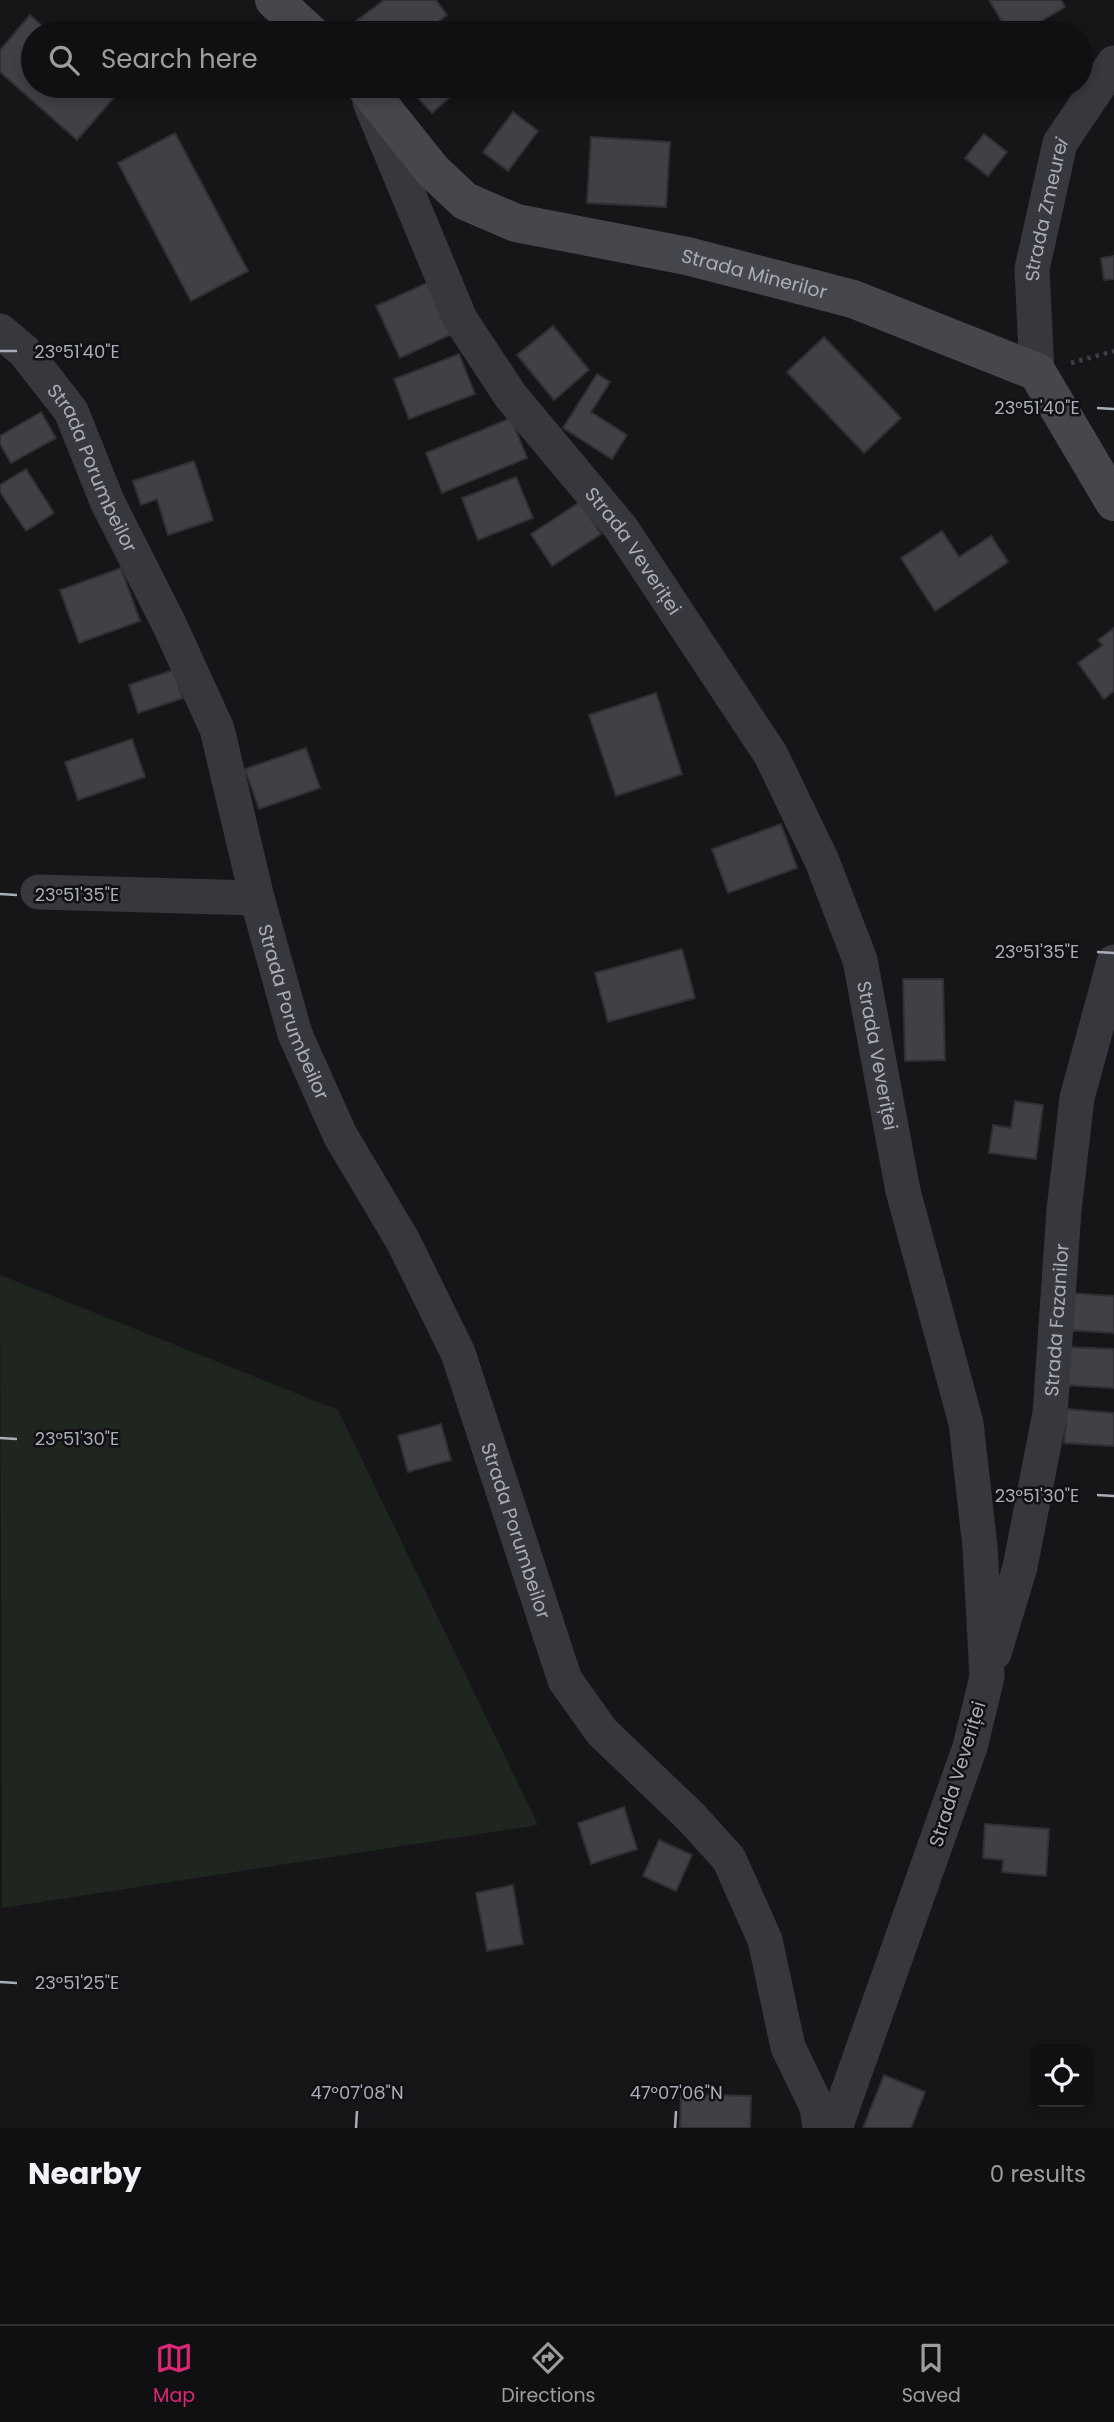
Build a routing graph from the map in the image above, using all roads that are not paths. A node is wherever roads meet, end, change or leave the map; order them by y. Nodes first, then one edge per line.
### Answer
1 (274, 0) edge
2 (297, 21) edge
3 (1114, 63) edge
4 (1093, 94) edge
5 (369, 98) edge
6 (374, 98) edge
7 (1090, 98) edge
8 (0, 331) edge
9 (1037, 372) junction
10 (1114, 502) edge
11 (38, 892) dead end
12 (257, 898) junction
13 (1114, 961) edge
14 (986, 1677) junction
15 (820, 2128) edge
16 (835, 2128) edge

1 - 2 main road
3 - 4 street, Strada Zmeurei
5 - 14 street, Strada Veveriței
6 - 9 main road, Strada Minerilor
7 - 9 street, Strada Zmeurei
8 - 12 street, Strada Porumbeilor
9 - 10 main road
11 - 12 street, Strada Porumbeilor
12 - 15 street, Strada Porumbeilor
13 - 14 street, Strada Fazanilor
14 - 16 street, Strada Veveriței

